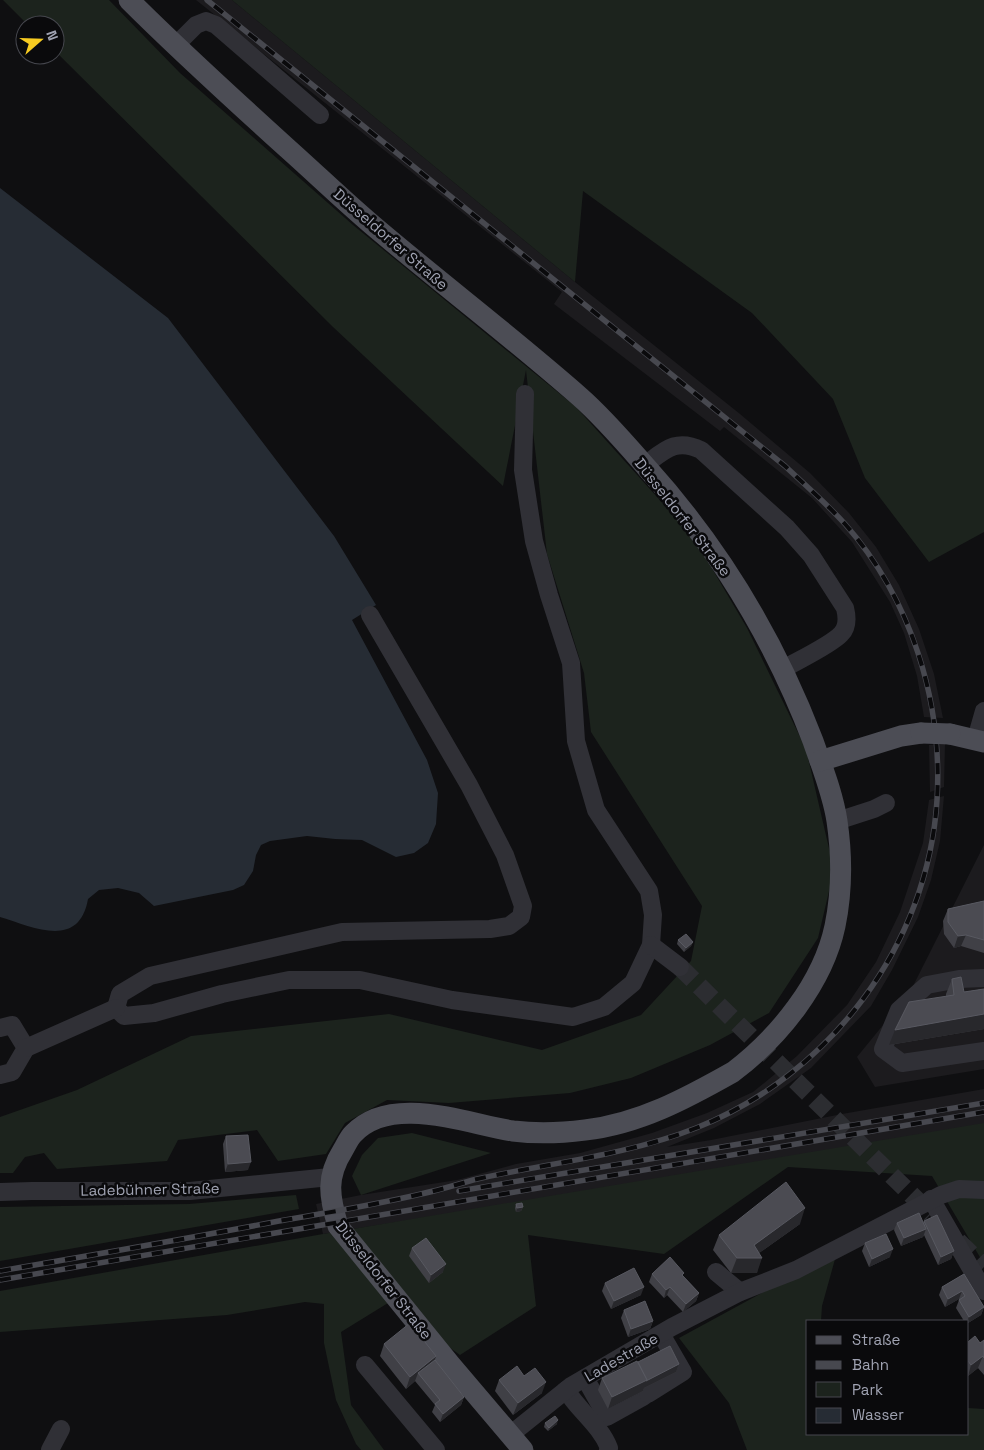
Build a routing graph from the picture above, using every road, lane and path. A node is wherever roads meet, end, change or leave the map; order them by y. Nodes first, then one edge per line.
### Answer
1 (129, 0) edge
2 (175, 46) junction
3 (320, 115) dead end
4 (525, 394) dead end
5 (645, 465) junction
6 (370, 615) dead end
7 (783, 669) junction
8 (984, 711) edge
9 (980, 740) edge
10 (820, 761) junction
11 (886, 803) dead end
12 (837, 821) junction
13 (651, 945) junction
14 (680, 967) tunnel mouth
15 (984, 978) edge
16 (116, 1008) junction
17 (0, 1028) edge
18 (26, 1048) junction
19 (984, 1051) edge
20 (0, 1075) edge
21 (330, 1177) junction
22 (984, 1190) edge
23 (0, 1192) edge
24 (931, 1199) junction
25 (716, 1272) dead end
26 (984, 1291) edge
27 (740, 1292) junction
28 (661, 1334) junction
29 (365, 1364) dead end
30 (585, 1378) junction
31 (566, 1390) junction
32 (61, 1429) dead end
33 (517, 1442) edge
34 (50, 1450) edge
35 (436, 1450) edge
36 (608, 1450) edge

1 - 2 main road, Düsseldorfer Straße
2 - 3 street
2 - 5 main road, Düsseldorfer Straße
4 - 13 street
5 - 7 main road, Düsseldorfer Straße
5 - 7 street
6 - 16 street
7 - 10 main road, Düsseldorfer Straße
8 - 9 street
9 - 10 main road, bridge
10 - 12 main road, Düsseldorfer Straße
11 - 12 street
12 - 21 main road, Düsseldorfer Straße
13 - 14 street
13 - 16 street
15 - 19 street
16 - 18 street
17 - 18 street
18 - 20 street
21 - 23 street, Ladebühner Straße
21 - 33 main road, Düsseldorfer Straße
22 - 24 street, Ladestraße
24 - 26 street
24 - 27 street, Ladestraße
25 - 27 street
27 - 28 street, Ladestraße
28 - 30 street, Ladestraße
28 - 30 street
29 - 35 street
30 - 31 street, Ladestraße
31 - 33 street, Ladestraße
31 - 36 street
32 - 34 street

